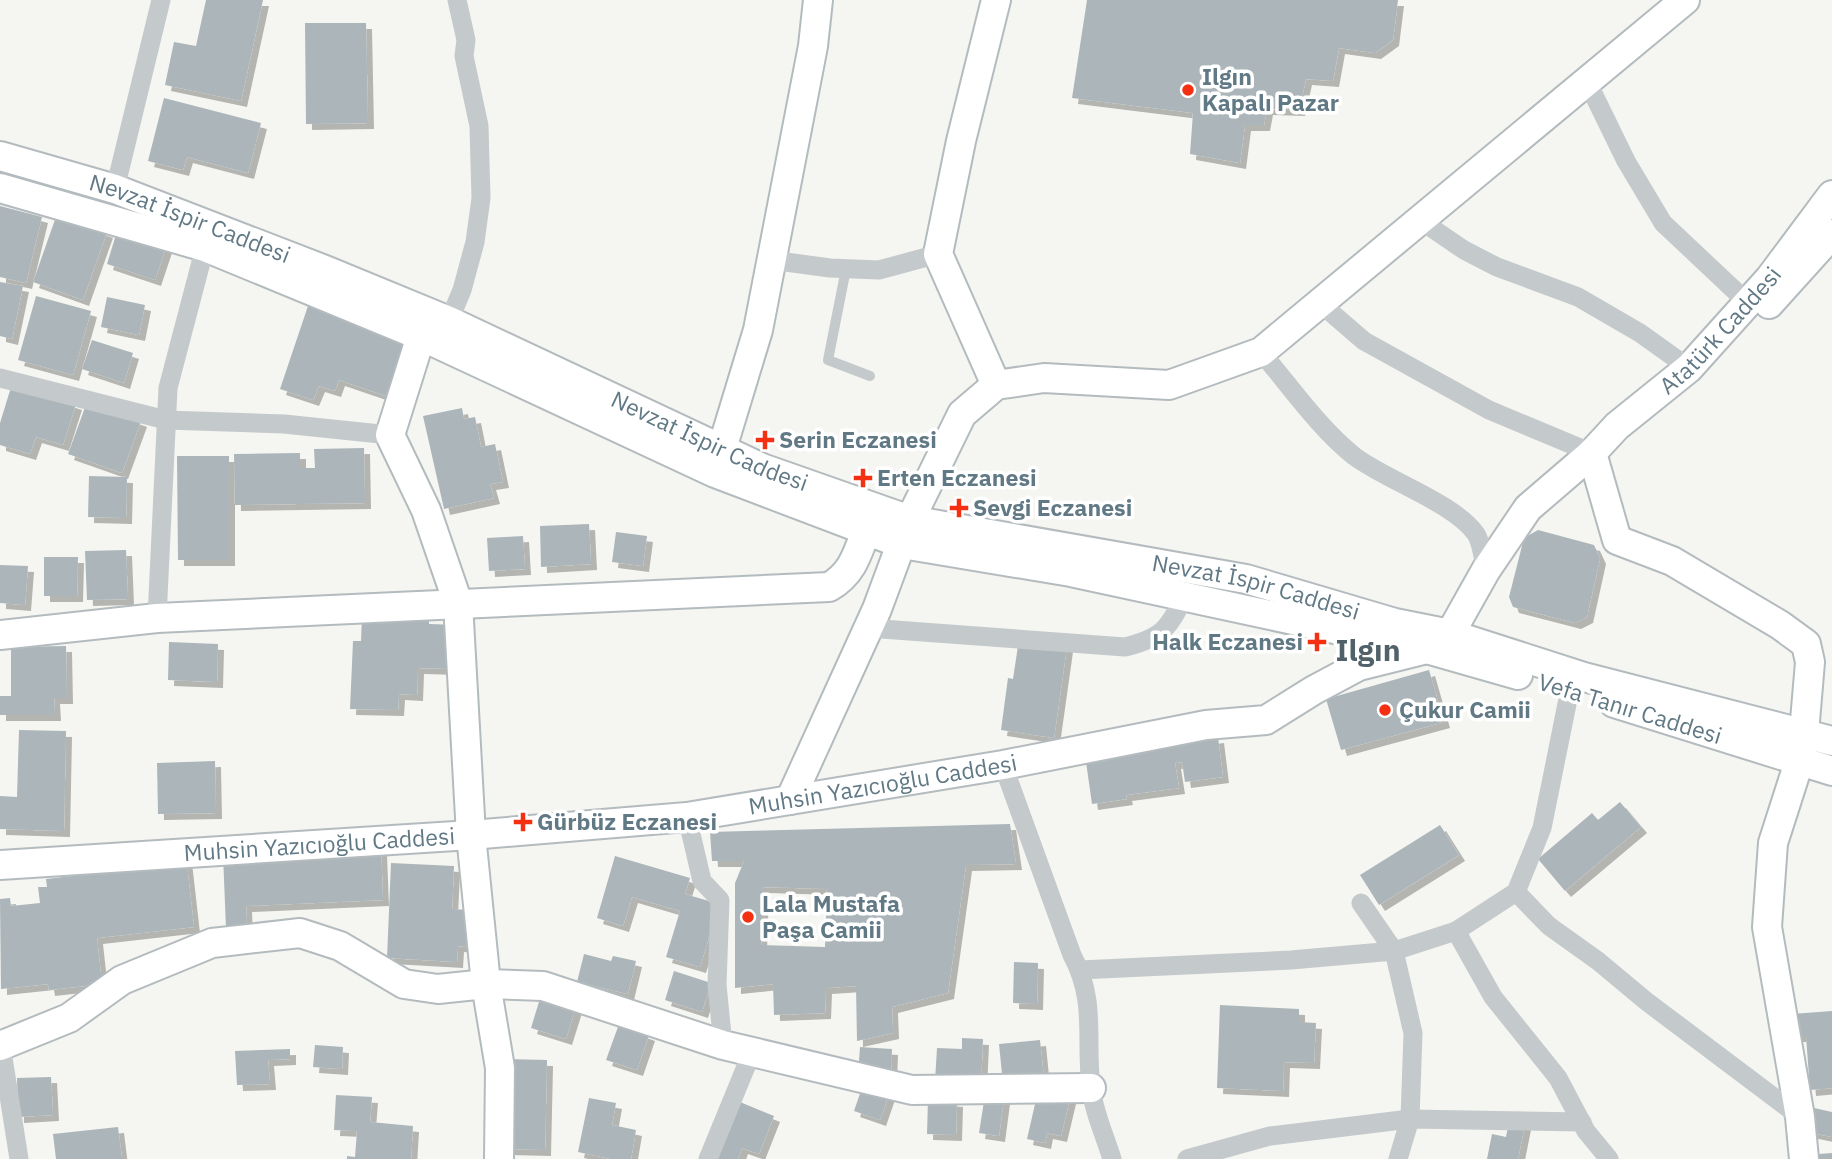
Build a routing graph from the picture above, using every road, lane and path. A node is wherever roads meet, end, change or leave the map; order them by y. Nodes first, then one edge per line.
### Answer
1 (161, 0) edge
2 (457, 0) edge
3 (818, 0) edge
4 (996, 0) edge
5 (1685, 0) edge
6 (1587, 81) junction
7 (0, 156) edge
8 (0, 188) edge
9 (115, 189) junction
10 (1832, 195) edge
11 (1420, 220) junction
12 (1832, 234) edge
13 (205, 247) junction
14 (938, 254) junction
15 (771, 260) junction
16 (846, 269) junction
17 (1320, 303) junction
18 (1748, 303) junction
19 (449, 321) junction
20 (421, 336) junction
21 (1261, 352) junction
22 (1689, 368) junction
23 (870, 376) dead end
24 (0, 378) edge
25 (996, 385) junction
26 (166, 420) junction
27 (390, 435) junction
28 (1592, 453) junction
29 (719, 462) junction
30 (866, 531) junction
31 (906, 532) junction
32 (1486, 570) junction
33 (838, 582) junction
34 (1184, 597) junction
35 (458, 603) junction
36 (158, 618) junction
37 (873, 618) junction
38 (0, 635) edge
39 (1439, 642) junction
40 (1821, 660) edge
41 (1570, 689) junction
42 (1804, 733) junction
43 (1832, 741) edge
44 (1799, 762) junction
45 (1003, 765) junction
46 (1832, 771) edge
47 (790, 800) junction
48 (687, 817) junction
49 (471, 835) junction
50 (0, 865) edge
51 (1516, 892) junction
52 (1361, 903) dead end
53 (1456, 931) junction
54 (1394, 951) junction
55 (1080, 970) junction
56 (486, 984) junction
57 (0, 1044) edge
58 (723, 1045) junction
59 (752, 1052) junction
60 (1091, 1088) junction
61 (1800, 1117) junction
62 (1410, 1119) junction
63 (1582, 1122) junction
64 (19, 1159) edge
65 (499, 1159) edge
66 (708, 1159) edge
67 (1112, 1159) edge
68 (1187, 1159) edge
69 (1398, 1159) edge
70 (1609, 1159) edge
71 (1804, 1159) edge

1 - 9 street
2 - 19 street
3 - 15 street
4 - 14 street
5 - 6 street
6 - 11 street
6 - 18 street
7 - 9 street, Nevzat İspir Caddesi
8 - 13 street, Nevzat İspir Caddesi
9 - 19 street, Nevzat İspir Caddesi
10 - 18 street, Atatürk Caddesi
11 - 17 street
11 - 22 street
12 - 28 street, Atatürk Caddesi
13 - 20 street, Nevzat İspir Caddesi
13 - 26 street
14 - 16 street
14 - 25 street
15 - 16 street
15 - 29 street
16 - 23 lane
17 - 21 street
17 - 28 street
18 - 22 street, Atatürk Caddesi
19 - 29 street, Nevzat İspir Caddesi
20 - 27 street
20 - 29 street, Nevzat İspir Caddesi
21 - 25 street
21 - 32 street
22 - 28 street, Atatürk Caddesi
24 - 26 street
25 - 31 street
26 - 27 street
26 - 36 street
27 - 35 street
28 - 32 street, Atatürk Caddesi
28 - 40 street
29 - 30 street, Nevzat İspir Caddesi
29 - 31 street, Nevzat İspir Caddesi
30 - 31 street, Nevzat İspir Caddesi
30 - 33 street
31 - 34 street, Nevzat İspir Caddesi
31 - 37 street
31 - 39 street, Nevzat İspir Caddesi
32 - 39 street, Atatürk Caddesi
33 - 35 street
33 - 37 street
34 - 37 street
34 - 39 street, Nevzat İspir Caddesi
35 - 36 street
35 - 49 street
36 - 38 street
37 - 47 street
39 - 41 street, Vefa Tanır Caddesi
39 - 42 street, Vefa Tanır Caddesi
39 - 45 street, Muhsin Yazıcıoğlu Caddesi
40 - 42 street
41 - 44 street, Vefa Tanır Caddesi
41 - 51 street
42 - 43 street, Vefa Tanır Caddesi
42 - 44 street
44 - 46 street, Vefa Tanır Caddesi
44 - 61 street
45 - 47 street, Muhsin Yazıcıoğlu Caddesi
45 - 55 street
47 - 48 street, Muhsin Yazıcıoğlu Caddesi
48 - 49 street, Muhsin Yazıcıoğlu Caddesi
48 - 58 street
49 - 50 street, Muhsin Yazıcıoğlu Caddesi
49 - 56 street
51 - 53 street
51 - 61 street
52 - 54 street
53 - 54 street
53 - 63 street
54 - 55 street
54 - 62 street
55 - 60 street
56 - 57 street
56 - 58 street
56 - 65 street
57 - 64 street
58 - 59 street
59 - 60 street
59 - 66 street
60 - 67 street
61 - 71 street
62 - 63 street
62 - 68 street
62 - 69 street
63 - 70 street

